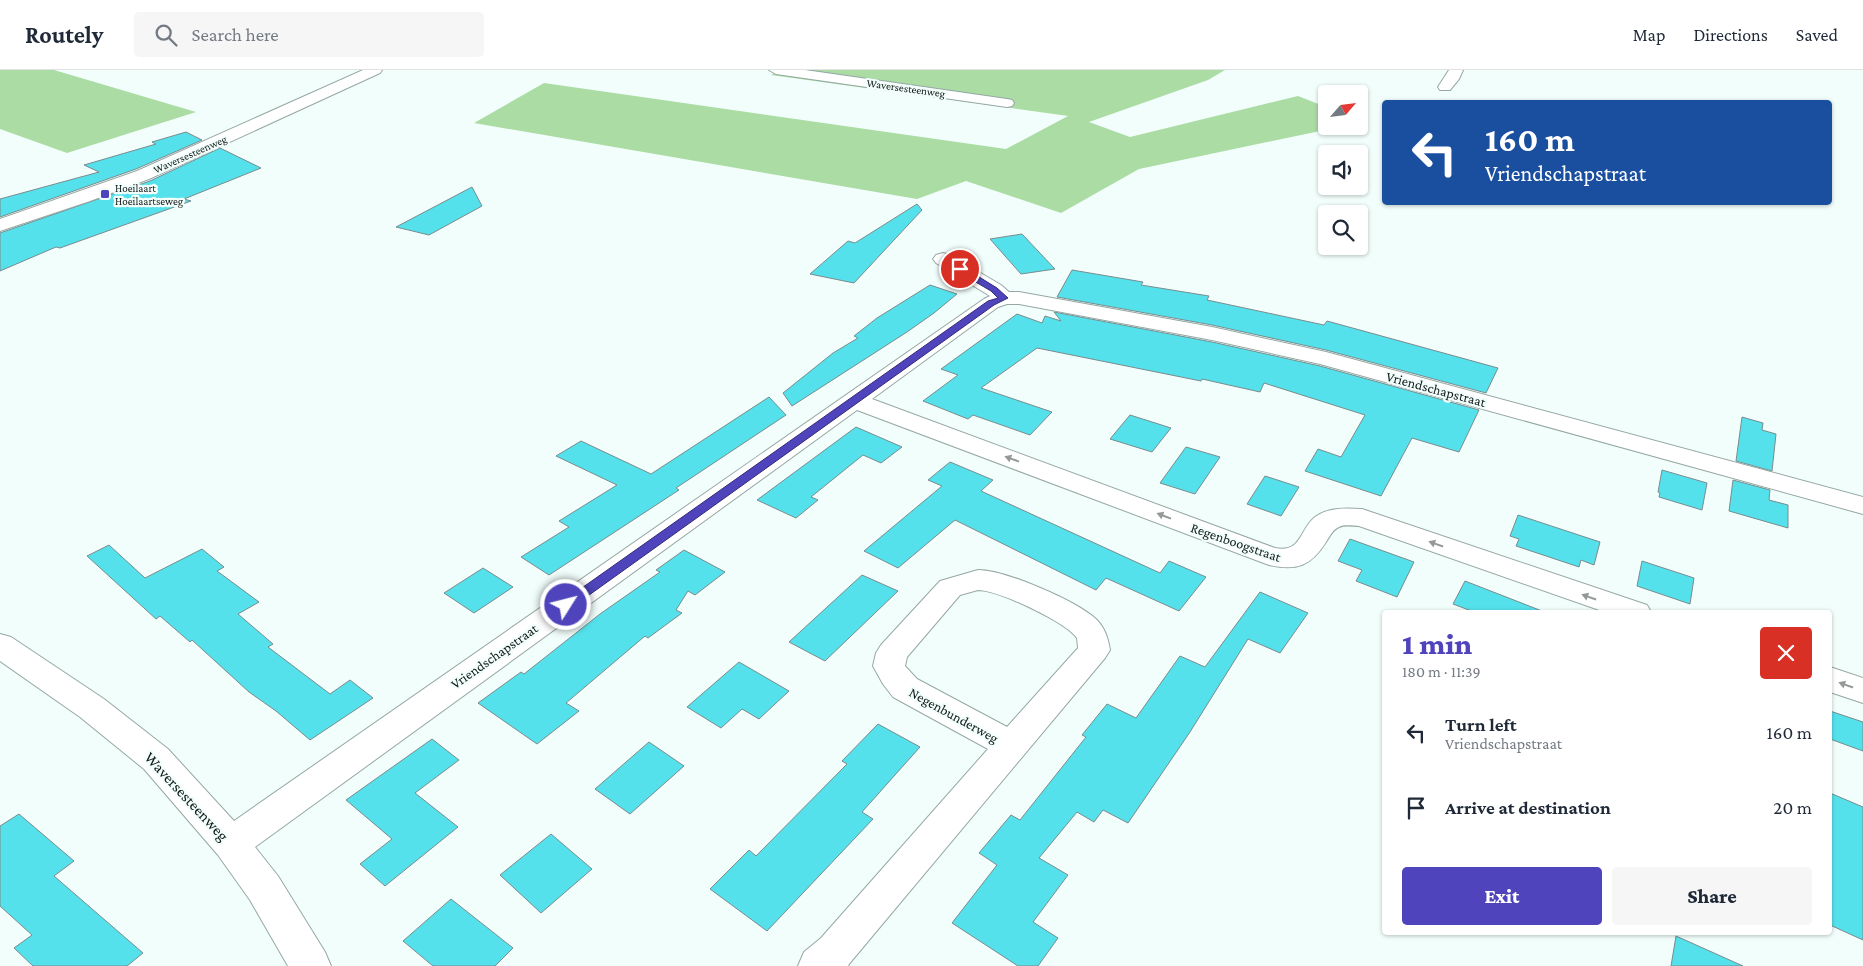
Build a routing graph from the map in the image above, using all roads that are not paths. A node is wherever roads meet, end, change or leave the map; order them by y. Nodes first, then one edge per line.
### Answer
1 (375, 70) edge
2 (776, 70) edge
3 (1456, 70) edge
4 (1445, 87) dead end
5 (1008, 103) dead end
6 (0, 225) edge
7 (943, 259) dead end
8 (1004, 298) junction
9 (854, 401) junction
10 (1863, 506) edge
11 (1630, 610) edge
12 (0, 645) edge
13 (1832, 680) edge
14 (1863, 691) edge
15 (1010, 745) junction
16 (231, 844) junction
17 (310, 966) edge
18 (819, 966) edge

1 - 6 street, Waversesteenweg
2 - 5 street, Waversesteenweg
3 - 4 street
7 - 8 street
8 - 9 street, Vriendschapstraat
8 - 10 street, Vriendschapstraat
11 -> 9 street, Regenboogstraat
9 - 16 street, Vriendschapstraat
12 - 16 street, Waversesteenweg
14 -> 13 street
15 - 15 street, Negenbunderweg
15 - 18 street, Negenbunderweg
16 - 17 street, Waversesteenweg

